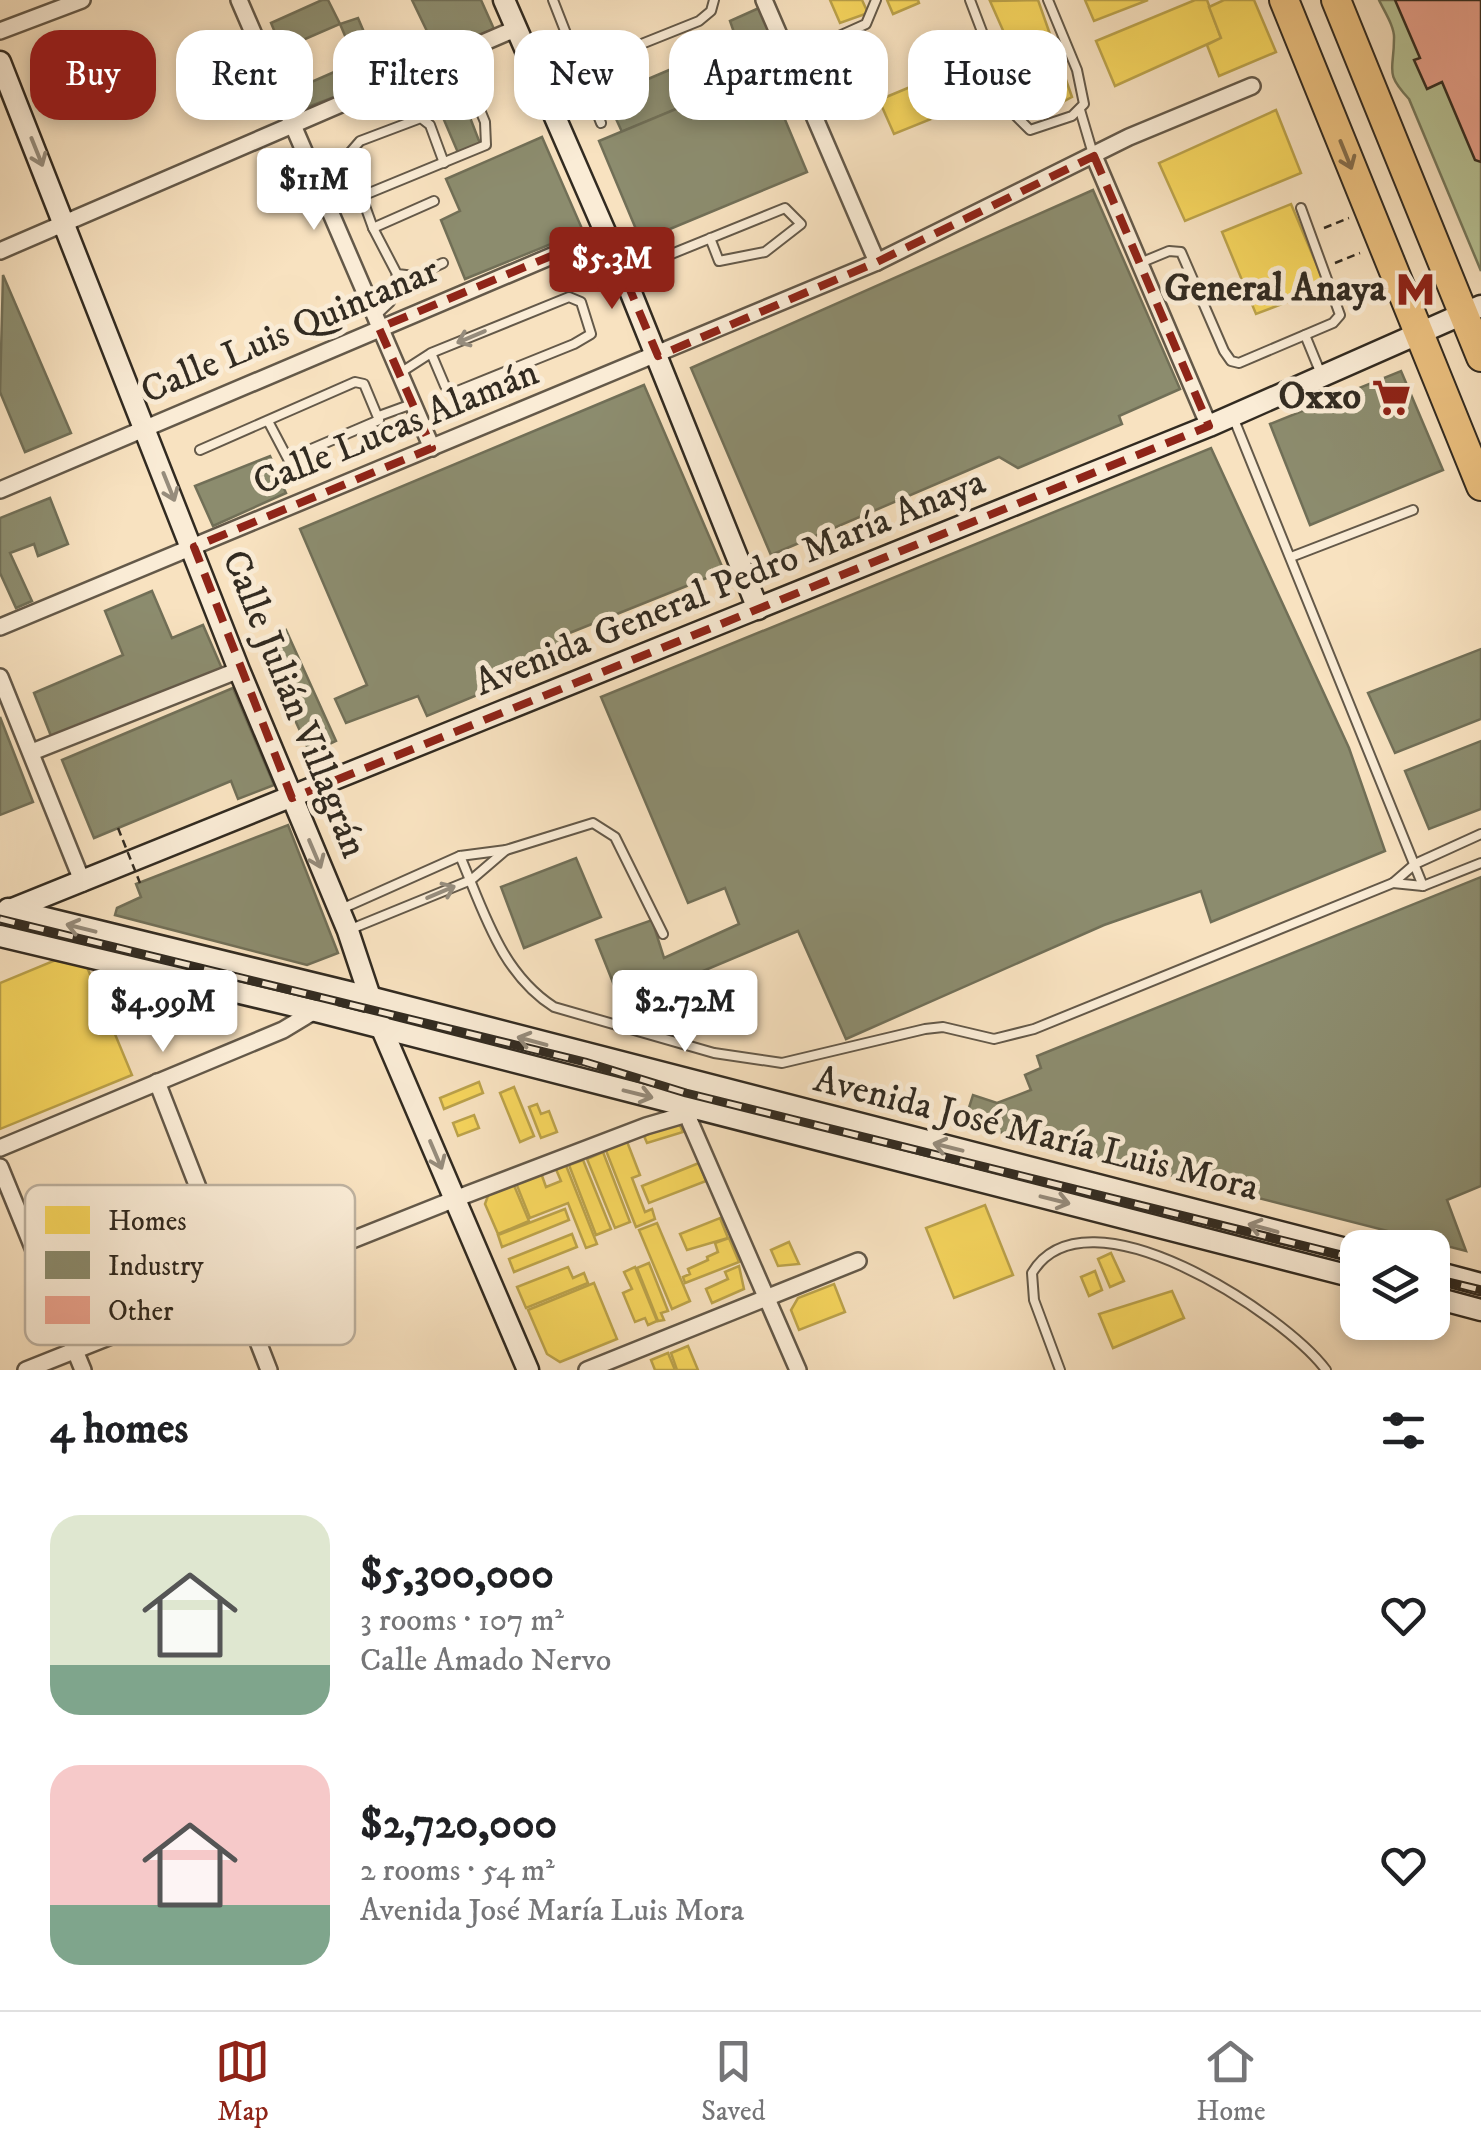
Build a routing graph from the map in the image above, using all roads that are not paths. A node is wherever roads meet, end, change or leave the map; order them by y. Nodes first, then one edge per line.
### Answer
1 (82, 0) edge
2 (239, 0) edge
3 (504, 0) edge
4 (553, 0) edge
5 (714, 0) edge
6 (764, 0) edge
7 (876, 0) edge
8 (970, 0) edge
9 (1048, 0) edge
10 (1284, 0) edge
11 (1336, 0) edge
12 (516, 29) junction
13 (565, 30) edge
14 (776, 30) edge
15 (853, 30) edge
16 (0, 31) edge
17 (494, 38) edge
18 (649, 41) edge
19 (0, 62) edge
20 (1252, 86) dead end
21 (333, 107) edge
22 (1080, 110) junction
23 (482, 120) edge
24 (600, 120) edge
25 (815, 120) edge
26 (601, 123) dead end
27 (292, 125) junction
28 (1094, 156) junction
29 (444, 162) junction
30 (362, 196) junction
31 (434, 202) dead end
32 (1301, 208) dead end
33 (66, 223) junction
34 (373, 228) junction
35 (606, 233) junction
36 (710, 238) junction
37 (0, 252) edge
38 (877, 262) junction
39 (1140, 263) junction
40 (443, 264) dead end
41 (623, 273) junction
42 (397, 274) junction
43 (1475, 305) edge
44 (377, 322) junction
45 (1306, 335) junction
46 (1419, 336) junction
47 (431, 353) junction
48 (658, 356) junction
49 (1481, 357) edge
50 (400, 373) junction
51 (1322, 378) junction
52 (413, 404) junction
53 (379, 416) junction
54 (1233, 416) junction
55 (268, 420) junction
56 (1209, 426) junction
57 (144, 428) junction
58 (432, 448) junction
59 (200, 450) dead end
60 (1481, 486) edge
61 (0, 490) edge
62 (1414, 510) dead end
63 (194, 548) junction
64 (1291, 557) junction
65 (758, 609) junction
66 (0, 627) edge
67 (239, 670) junction
68 (0, 677) edge
69 (32, 752) junction
70 (292, 798) junction
71 (1481, 834) edge
72 (506, 850) junction
73 (460, 856) junction
74 (1481, 863) edge
75 (1414, 864) junction
76 (471, 880) junction
77 (83, 882) junction
78 (1394, 883) junction
79 (1423, 886) junction
80 (3, 910) edge
81 (339, 910) junction
82 (348, 931) junction
83 (663, 934) dead end
84 (0, 936) edge
85 (346, 992) junction
86 (370, 997) junction
87 (320, 1012) junction
88 (383, 1030) junction
89 (156, 1082) junction
90 (690, 1082) junction
91 (687, 1110) junction
92 (0, 1148) edge
93 (0, 1167) edge
94 (196, 1185) edge
95 (455, 1199) junction
96 (25, 1227) edge
97 (355, 1239) edge
98 (1340, 1247) edge
99 (858, 1261) dead end
100 (1340, 1273) edge
101 (1450, 1276) edge
102 (1481, 1284) edge
103 (767, 1298) junction
104 (1450, 1302) edge
105 (1481, 1310) edge
106 (74, 1345) edge
107 (89, 1345) edge
108 (259, 1345) edge
109 (76, 1350) junction
110 (26, 1370) edge
111 (84, 1370) edge
112 (269, 1370) edge
113 (528, 1370) edge
114 (588, 1370) edge
115 (798, 1370) edge
116 (1060, 1370) edge
117 (1326, 1370) edge

1 - 16 street
2 - 27 street
3 - 12 street
4 - 13 lane
5 - 18 lane
6 - 14 street
7 - 15 lane
8 - 22 lane
9 - 22 lane
10 -> 46 highway
11 - 43 highway
12 - 17 street
12 - 35 street
19 -> 33 street, Calle Julián Villagrán
20 - 28 street, Calle Lucas Alamán
21 - 27 street
22 - 28 lane
23 - 29 lane
24 - 26 lane
25 - 38 street
27 - 33 street
27 - 44 street
28 - 38 street, Calle Lucas Alamán
28 - 39 street
29 - 30 lane
29 - 30 lane
30 - 34 lane
31 - 34 lane
32 - 45 lane
33 - 37 street
33 - 57 street, Calle Julián Villagrán
34 - 42 lane
35 - 41 street
35 - 44 street, Calle Luis Quintanar
36 - 36 lane
36 - 41 lane
38 - 48 street, Calle Lucas Alamán
39 - 45 lane
39 - 56 street
40 - 42 lane
41 - 48 street
42 - 44 lane
43 - 46 street, Avenida General Pedro María Anaya
43 - 49 highway
44 - 50 street
44 - 57 street, Calle Luis Quintanar
45 - 51 lane
46 - 51 street, Avenida General Pedro María Anaya
46 - 60 highway
47 -> 47 lane
47 - 50 lane
48 - 58 street, Calle Lucas Alamán
48 - 65 street
50 - 52 street
51 - 54 street, Avenida General Pedro María Anaya
52 - 53 lane
52 - 58 street
53 - 55 lane
53 - 55 lane
54 - 56 street, Avenida General Pedro María Anaya
54 - 64 lane
55 - 59 lane
56 - 65 street, Avenida General Pedro María Anaya
57 - 61 street, Calle Luis Quintanar
57 -> 63 street, Calle Julián Villagrán
58 - 63 street, Calle Lucas Alamán
62 - 64 lane
63 - 66 street, Calle Lucas Alamán
63 - 67 street, Calle Julián Villagrán
64 - 75 lane
65 - 70 street, Avenida General Pedro María Anaya
67 - 69 street
67 - 70 street, Calle Julián Villagrán
68 - 69 street
69 - 77 street
70 - 77 street, Avenida General Pedro María Anaya
70 -> 81 street, Calle Julián Villagrán
71 - 75 lane
72 - 73 lane
72 - 76 lane
72 - 83 lane
73 - 76 lane
73 - 81 lane
74 - 79 lane
75 - 78 lane
75 - 79 lane
76 - 78 lane
82 -> 76 lane
77 - 80 street, Avenida General Pedro María Anaya
78 - 79 lane
85 -> 80 street, Avenida José María Luis Mora
81 - 82 street, Calle Julián Villagrán
82 - 86 street, Calle Julián Villagrán
84 - 87 street, Avenida José María Luis Mora
85 - 86 street, Avenida José María Luis Mora
85 - 87 street
86 - 88 street, Calle Julián Villagrán
90 -> 86 street, Avenida José María Luis Mora
87 - 88 street, Avenida José María Luis Mora
87 - 89 street
88 -> 91 street, Avenida José María Luis Mora
88 -> 95 street, Calle Julián Villagrán
89 - 92 street
89 - 94 street
90 - 91 street
98 -> 90 street, Avenida José María Luis Mora
91 - 95 street
91 -> 100 street, Avenida José María Luis Mora
91 - 103 street
93 - 96 street
95 - 97 street
95 - 113 street, Calle Julián Villagrán
99 - 103 street
101 - 102 street
103 - 114 street
103 - 115 street
104 - 105 street
106 - 109 street
107 - 109 street
108 - 112 street
109 - 110 street
109 - 111 street
116 - 117 lane

